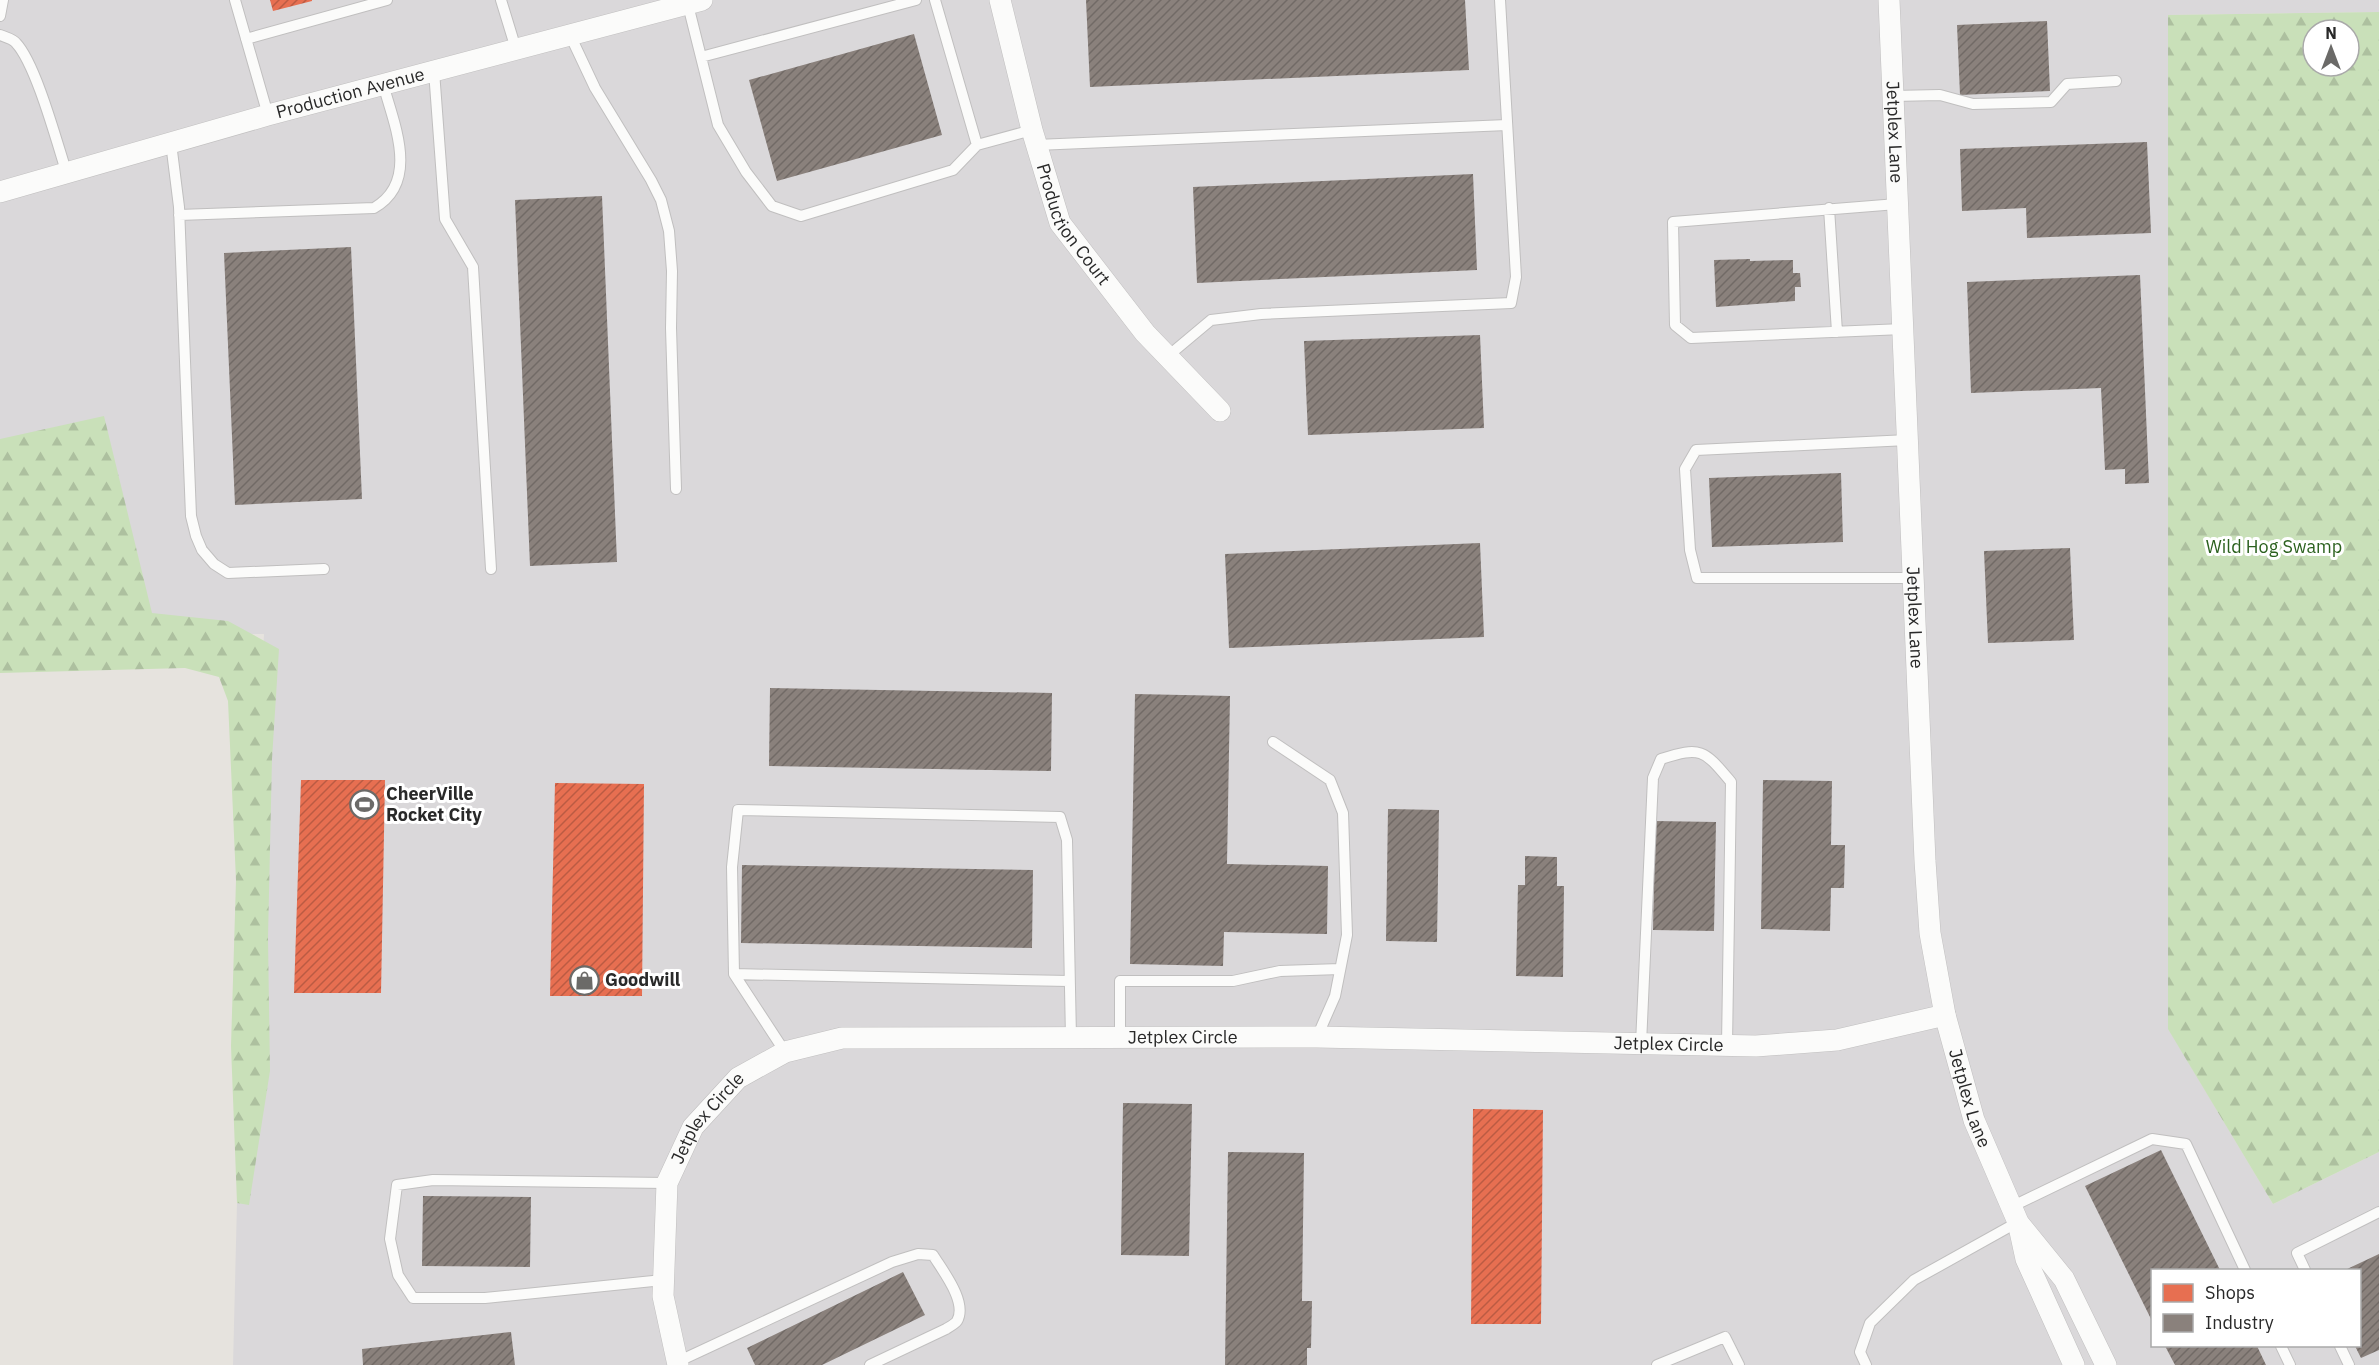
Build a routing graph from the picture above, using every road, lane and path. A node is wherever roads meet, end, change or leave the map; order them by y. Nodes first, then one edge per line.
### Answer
1 (3, 0) edge
2 (235, 0) edge
3 (387, 0) edge
4 (501, 0) edge
5 (916, 0) edge
6 (935, 0) edge
7 (1000, 0) edge
8 (1500, 0) edge
9 (1889, 0) edge
10 (692, 1) edge
11 (0, 16) edge
12 (0, 35) edge
13 (570, 35) junction
14 (246, 39) junction
15 (516, 49) junction
16 (701, 57) junction
17 (434, 71) junction
18 (2116, 81) dead end
19 (383, 84) junction
20 (1893, 96) junction
21 (268, 115) junction
22 (1507, 124) junction
23 (1034, 138) junction
24 (171, 143) junction
25 (977, 145) junction
26 (67, 174) junction
27 (0, 192) edge
28 (1897, 204) junction
29 (1829, 208) junction
30 (179, 214) junction
31 (1903, 329) junction
32 (1836, 332) junction
33 (1168, 356) junction
34 (1220, 411) dead end
35 (1908, 440) junction
36 (676, 489) dead end
37 (324, 569) dead end
38 (491, 569) dead end
39 (1913, 578) junction
40 (1273, 742) dead end
41 (1340, 969) junction
42 (734, 974) junction
43 (1069, 981) junction
44 (1945, 1015) junction
45 (1317, 1037) junction
46 (1071, 1038) junction
47 (1120, 1038) junction
48 (1641, 1044) junction
49 (1728, 1045) junction
50 (784, 1052) junction
51 (667, 1183) junction
52 (2379, 1212) edge
53 (2015, 1214) junction
54 (2245, 1269) edge
55 (2305, 1269) edge
56 (663, 1280) junction
57 (2281, 1347) edge
58 (2340, 1347) edge
59 (677, 1363) edge
60 (870, 1365) edge
61 (1657, 1365) edge
62 (1739, 1365) edge
63 (1866, 1365) edge
64 (2074, 1365) edge
65 (2106, 1365) edge
66 (2290, 1365) edge
67 (2349, 1365) edge

1 - 11 lane
2 - 14 lane
3 - 14 lane
4 - 15 lane
5 - 16 lane
6 - 25 lane
7 - 23 street, Production Court
8 - 22 lane
9 - 20 street, Jetplex Lane
10 - 13 street, Production Avenue
10 - 16 lane
12 - 26 lane
13 - 15 street, Production Avenue
13 - 36 lane
14 - 21 lane
15 - 17 street, Production Avenue
16 - 25 lane
17 - 19 street, Production Avenue
17 - 38 lane
18 - 20 lane
19 - 21 street, Production Avenue
19 - 30 lane
20 - 28 street, Jetplex Lane
21 - 24 street, Production Avenue
22 - 23 lane
22 - 33 lane
23 - 25 lane
23 - 33 street, Production Court
24 - 26 street, Production Avenue
24 - 30 lane
26 - 27 street, Production Avenue
28 - 29 lane
28 - 31 street, Jetplex Lane
29 - 32 lane
29 - 32 lane
30 - 37 lane
31 - 32 lane
31 - 35 street, Jetplex Lane
33 - 34 street, Production Court
35 - 39 street, Jetplex Lane
35 - 39 lane
39 - 44 street, Jetplex Lane
40 - 41 lane
41 - 45 lane
41 - 47 lane
42 - 43 lane
42 - 43 lane
42 - 50 lane
43 - 46 lane
44 - 49 street, Jetplex Circle
44 - 53 street, Jetplex Lane
45 - 47 street, Jetplex Circle
45 - 48 street, Jetplex Circle
46 - 47 street, Jetplex Circle
46 - 50 street, Jetplex Circle
48 - 49 street, Jetplex Circle
48 - 49 lane
50 - 51 street, Jetplex Circle
51 - 56 street, Jetplex Circle
51 - 56 lane
52 - 55 lane
53 - 54 lane
53 - 63 lane
53 - 64 street, Jetplex Lane
53 - 65 street, Jetplex Lane
56 - 59 street, Jetplex Circle
57 - 66 lane
58 - 67 lane
59 - 60 lane
61 - 62 lane

